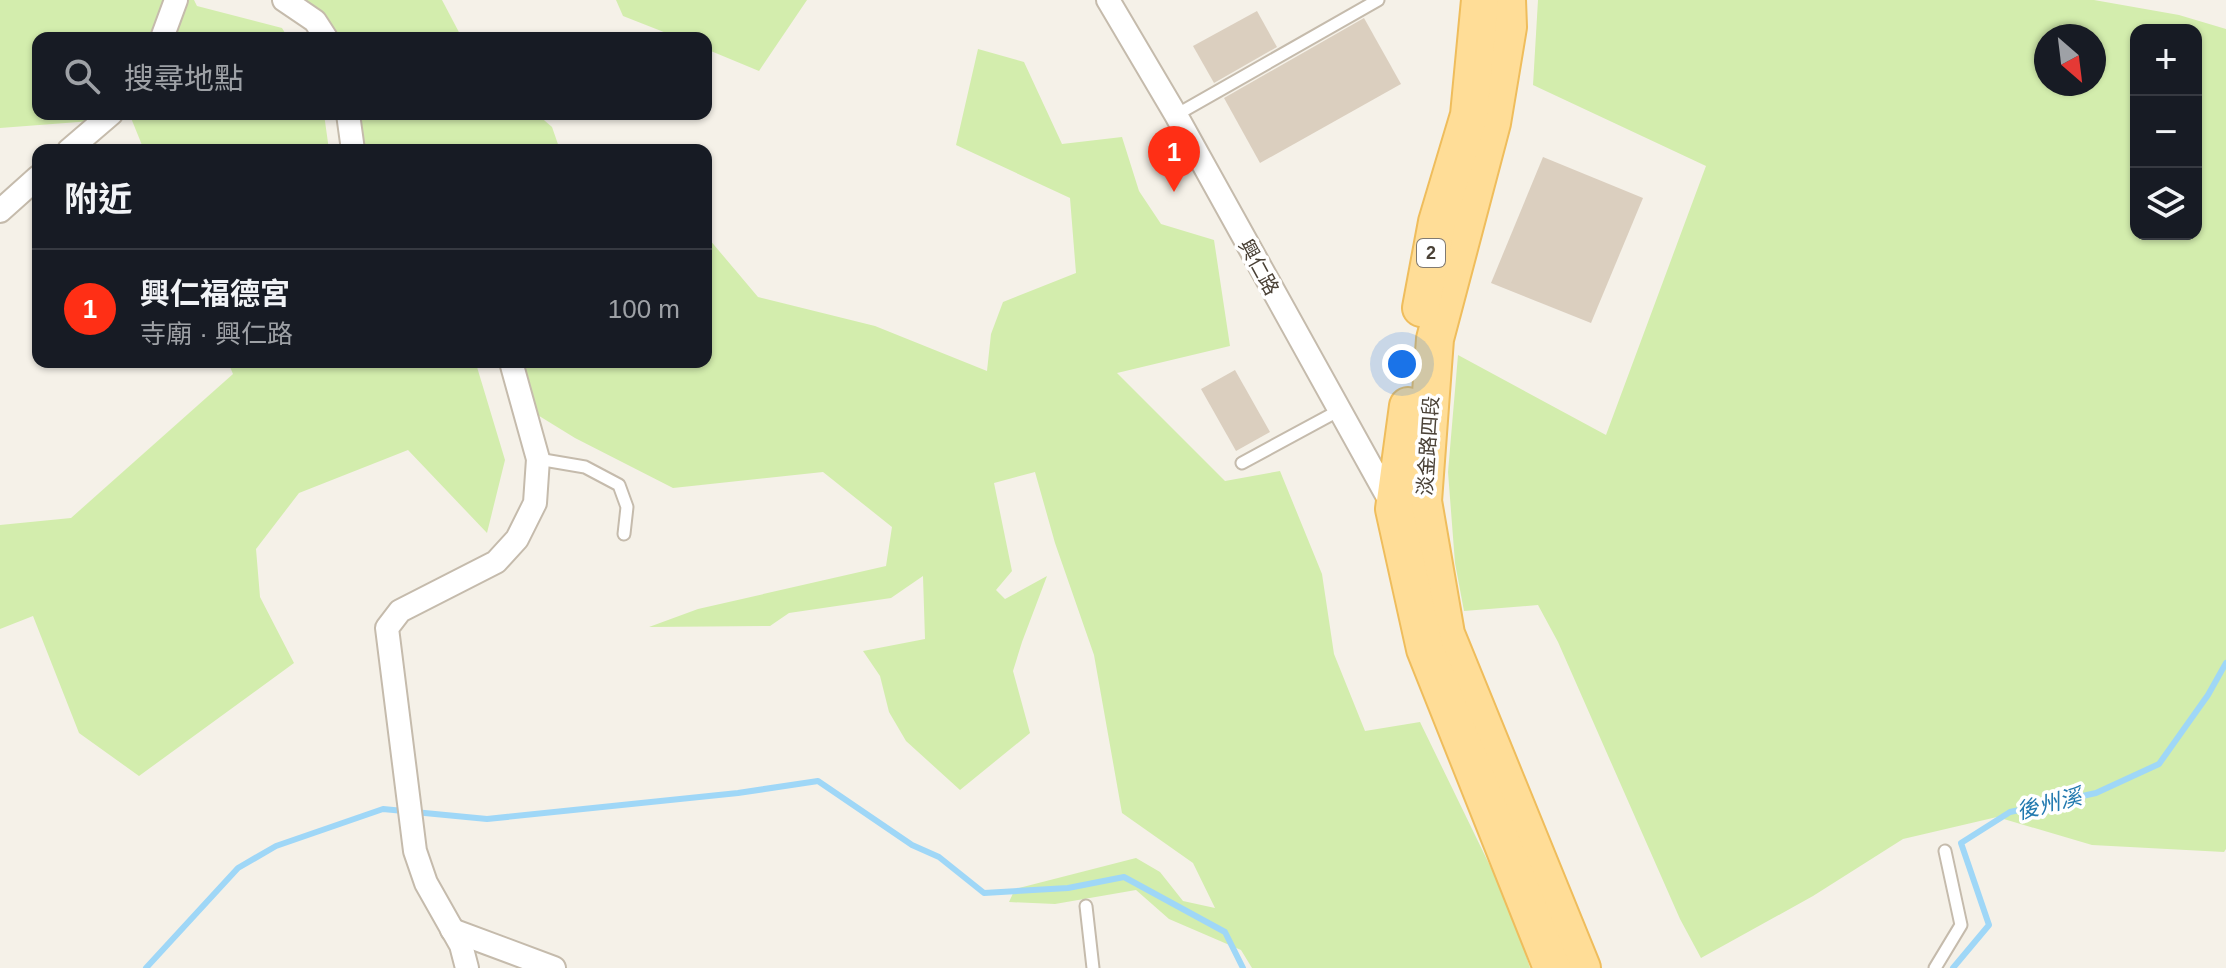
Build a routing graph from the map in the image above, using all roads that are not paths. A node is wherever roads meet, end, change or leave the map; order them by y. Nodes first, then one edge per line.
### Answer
1 (176, 0) edge
2 (284, 0) edge
3 (1108, 0) edge
4 (1378, 0) edge
5 (1480, 0) edge
6 (1507, 0) edge
7 (164, 32) edge
8 (322, 32) edge
9 (1176, 115) junction
10 (104, 120) edge
11 (349, 120) edge
12 (76, 144) edge
13 (352, 144) edge
14 (32, 182) edge
15 (0, 211) edge
16 (513, 368) edge
17 (1338, 411) junction
18 (538, 459) junction
19 (1242, 463) dead end
20 (1409, 505) junction
21 (624, 534) dead end
22 (1945, 851) dead end
23 (1086, 906) dead end
24 (452, 930) junction
25 (467, 968) edge
26 (554, 968) edge
27 (1093, 968) edge
28 (1552, 968) edge
29 (1582, 968) edge
30 (1935, 968) edge

1 - 7 street
2 - 8 street
3 - 9 street, 興仁路
4 - 9 lane
5 - 20 main road, 淡金路四段 / 2
6 - 20 main road, 淡金路四段 / 2
9 - 17 street, 興仁路
10 - 12 street
11 - 13 street
14 - 15 street
16 - 18 street
17 - 19 lane
17 - 20 street, 興仁路
18 - 21 lane
18 - 24 street
20 - 28 main road, 淡金路四段 / 2
20 - 29 main road, 淡金路四段 / 2
22 - 30 lane
23 - 27 lane
24 - 25 street
24 - 26 street

